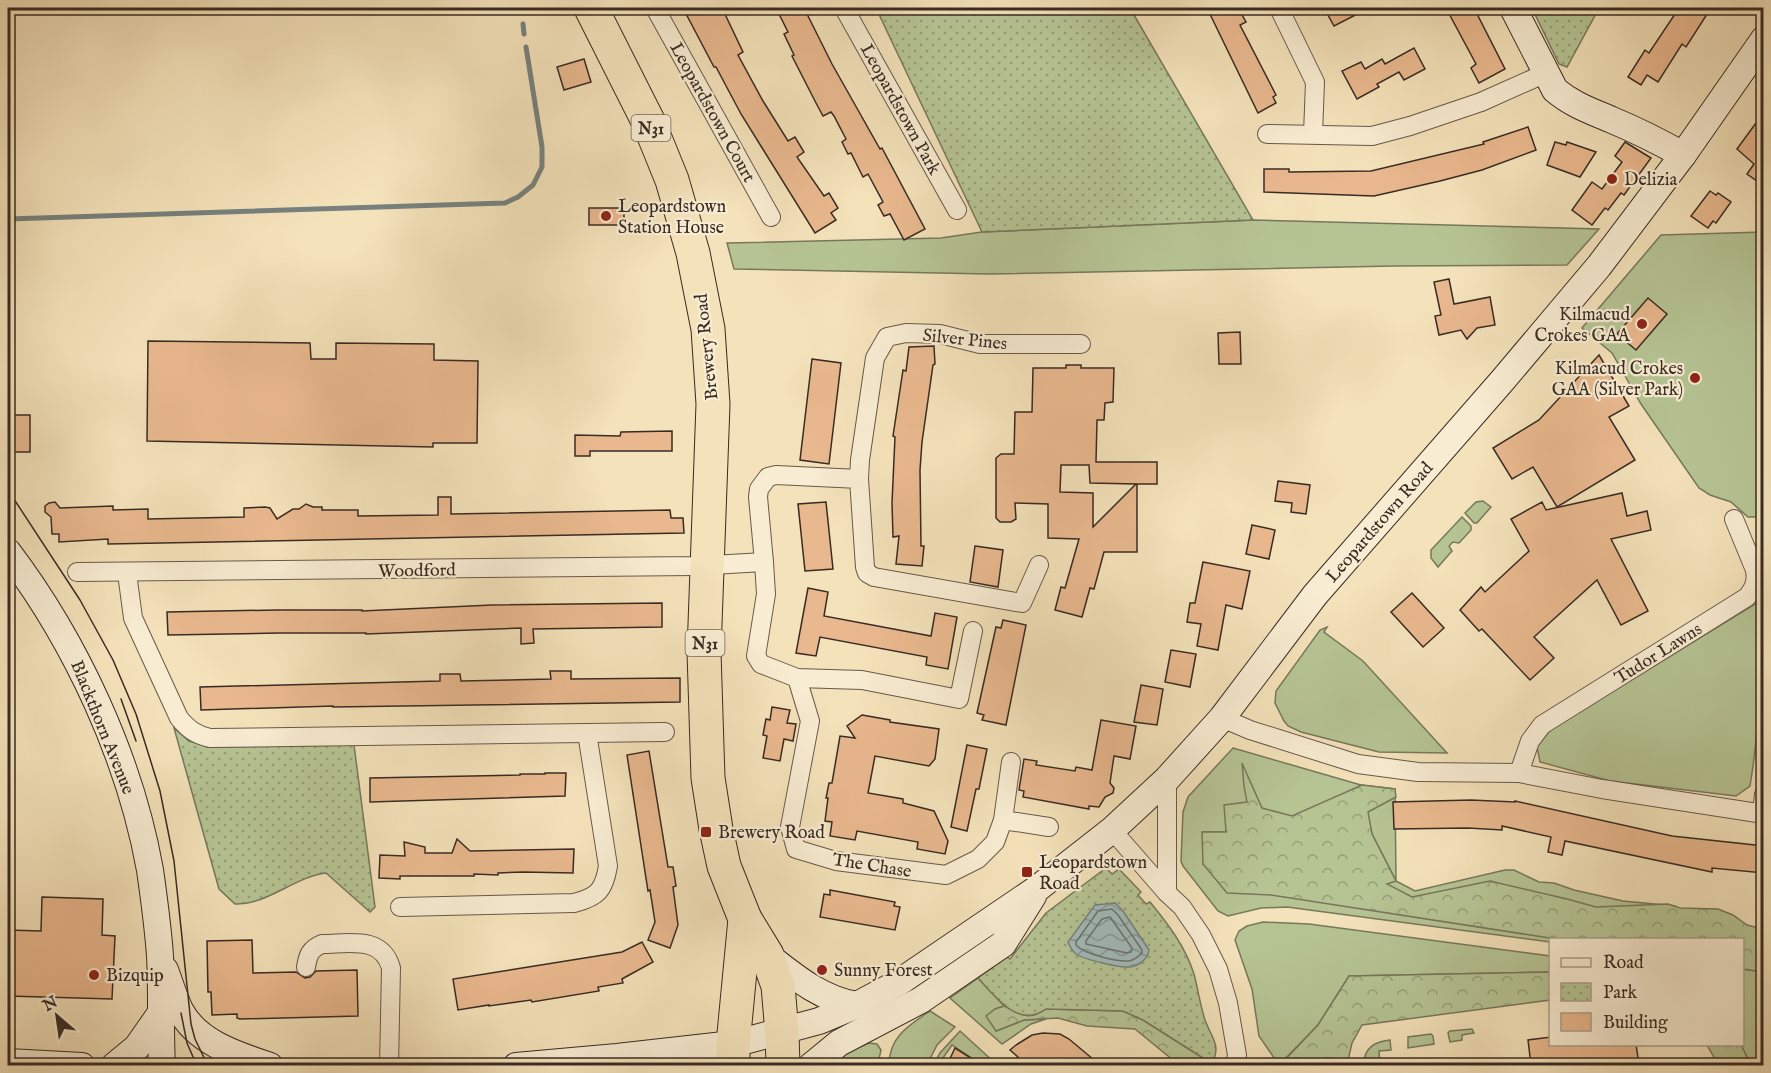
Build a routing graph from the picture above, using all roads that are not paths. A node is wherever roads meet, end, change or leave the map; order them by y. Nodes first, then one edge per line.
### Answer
1 (591, 8) edge
2 (655, 8) edge
3 (844, 8) edge
4 (1279, 8) edge
5 (1513, 8) edge
6 (1764, 39) edge
7 (1546, 74) junction
8 (1267, 134) dead end
9 (1313, 134) junction
10 (1683, 155) junction
11 (957, 210) dead end
12 (771, 217) dead end
13 (1081, 344) dead end
14 (859, 479) junction
15 (1734, 519) dead end
16 (8, 552) edge
17 (764, 562) junction
18 (1039, 565) dead end
19 (707, 566) junction
20 (77, 572) dead end
21 (127, 573) junction
22 (973, 631) dead end
23 (797, 678) junction
24 (1222, 717) junction
25 (665, 732) dead end
26 (587, 733) junction
27 (1011, 762) dead end
28 (1519, 773) junction
29 (1167, 779) junction
30 (1764, 794) edge
31 (1763, 814) edge
32 (1003, 820) junction
33 (1049, 827) dead end
34 (1112, 830) junction
35 (1038, 888) junction
36 (1167, 893) junction
37 (400, 907) dead end
38 (745, 919) junction
39 (767, 955) junction
40 (160, 956) junction
41 (306, 967) dead end
42 (857, 1005) junction
43 (160, 1014) junction
44 (782, 1033) junction
45 (733, 1055) edge
46 (670, 1059) edge
47 (8, 1062) edge
48 (82, 1065) edge
49 (114, 1065) edge
50 (162, 1065) edge
51 (270, 1065) edge
52 (389, 1065) edge
53 (516, 1065) edge
54 (783, 1065) edge
55 (811, 1065) edge
56 (1235, 1065) edge

1 - 19 highway, Brewery Road / N31
2 - 12 street, Leopardstown Court
3 - 11 street, Leopardstown Park
4 - 9 street
5 - 7 main road
6 - 10 main road, Leopardstown Road
7 - 9 street
7 - 10 main road
8 - 9 street
10 - 24 main road, Leopardstown Road
13 - 14 street, Silver Pines
14 - 17 street
14 - 18 street, Silver Pines
15 - 28 street, Tudor Lawns
16 - 40 main road, Blackthorn Avenue
17 - 19 street
17 - 23 street
19 - 21 street, Woodford
19 - 38 highway, Brewery Road / N31
20 - 21 street, Woodford
21 - 26 street
22 - 23 street
23 - 32 street, The Chase
24 - 28 street
24 - 29 main road, Leopardstown Road
25 - 26 street
26 - 37 street
27 - 32 street, The Chase
28 - 31 street
29 - 34 main road, Leopardstown Road
29 - 36 street
30 - 31 street
32 - 33 street
34 - 35 main road, Leopardstown Road
34 - 36 street
35 - 42 main road, Leopardstown Road
35 - 55 main road
36 - 56 street
38 - 39 highway, Brewery Road / N31
38 - 45 highway, Brewery Road / N31
39 - 42 main road
39 - 44 highway, Brewery Road / N31
40 - 43 main road, Blackthorn Avenue
40 - 51 main road, Blackthorn Avenue
41 - 52 street
42 - 44 main road, Leopardstown Road
43 - 49 main road
43 - 50 main road, Blackthorn Avenue
44 - 45 main road, Leopardstown Road
44 - 54 highway, N31
45 - 46 main road, Leopardstown Road
46 - 53 main road, Leopardstown Road
47 - 48 main road

